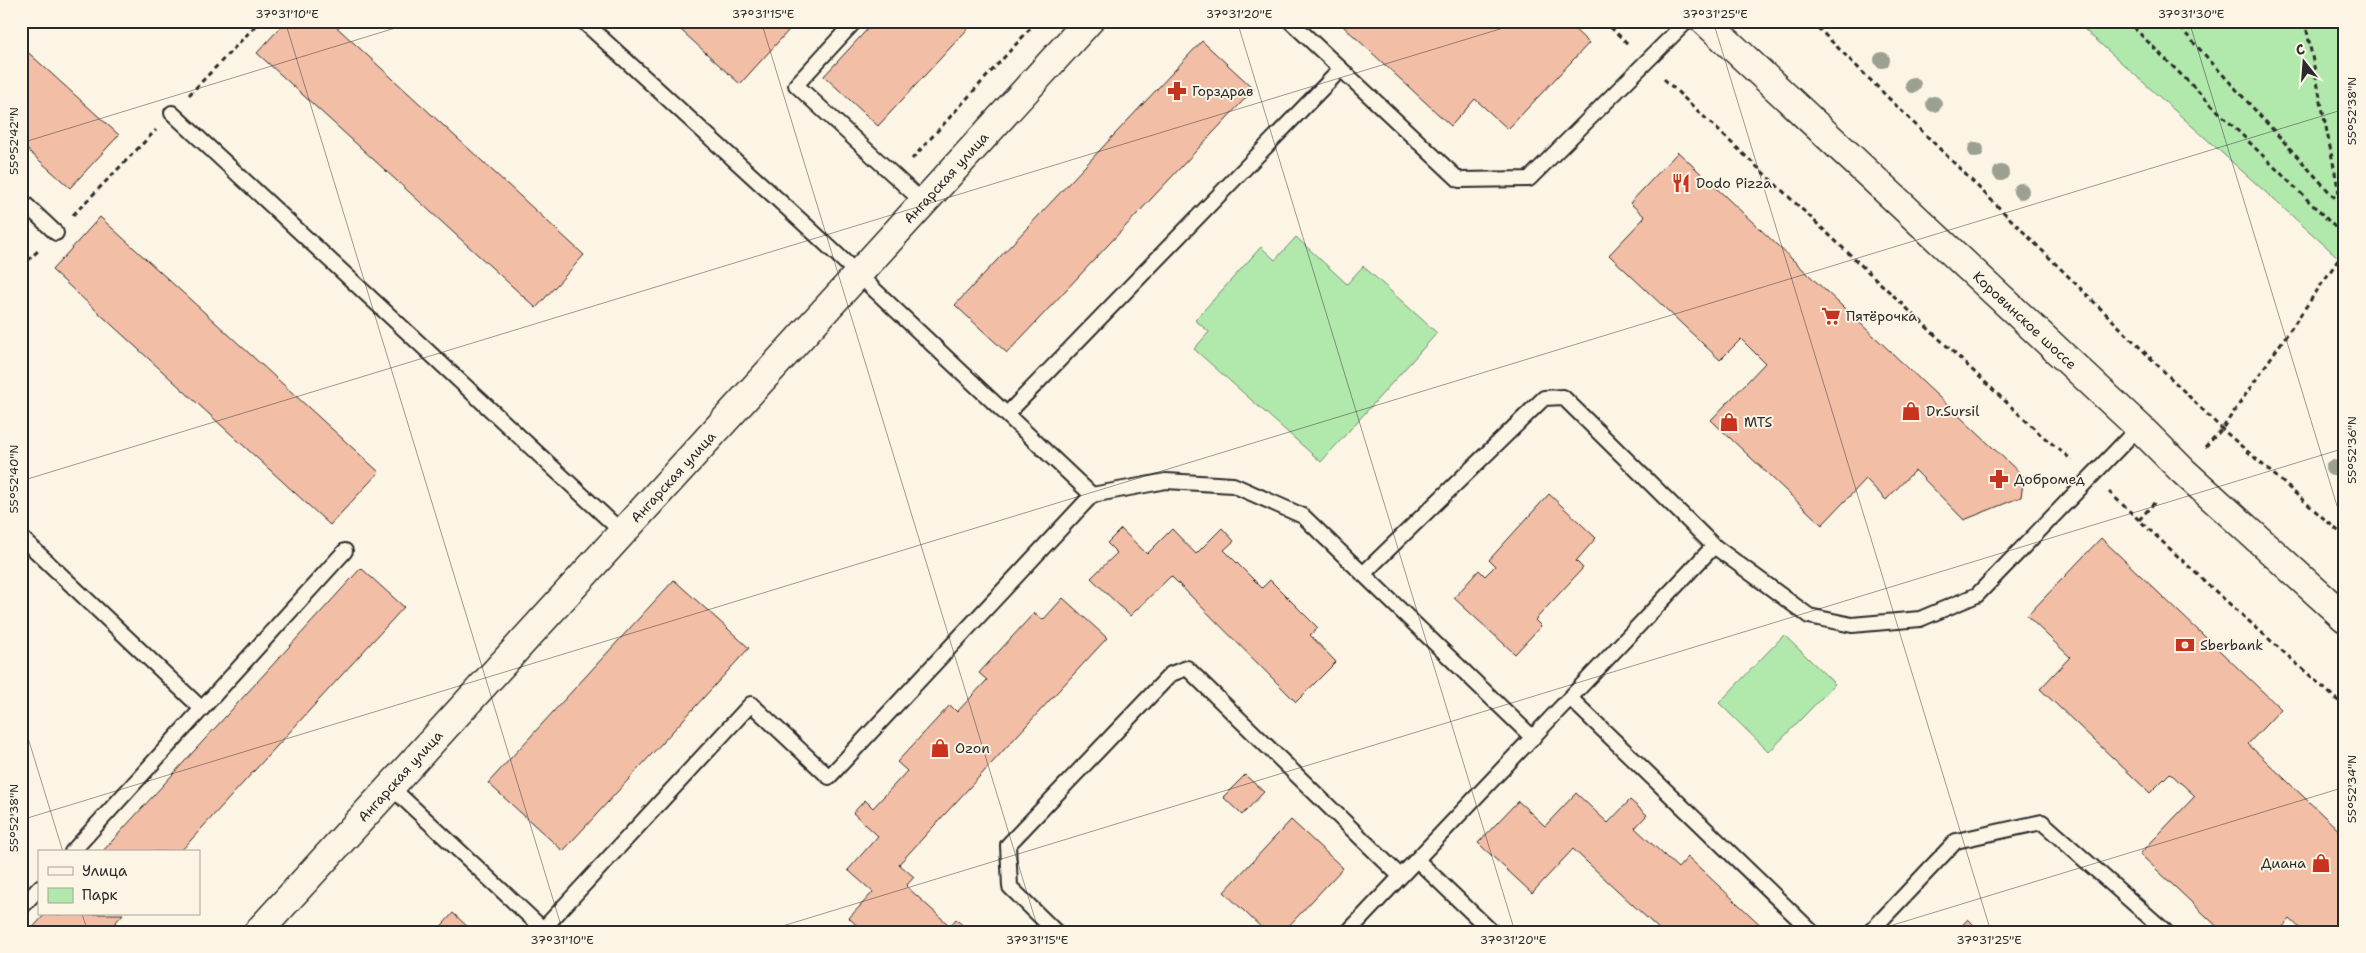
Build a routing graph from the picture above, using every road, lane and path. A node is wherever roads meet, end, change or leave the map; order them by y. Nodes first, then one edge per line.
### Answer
1 (583, 21) edge
2 (854, 21) edge
3 (1037, 21) edge
4 (1089, 21) edge
5 (1290, 21) edge
6 (1604, 21) edge
7 (1687, 21) edge
8 (1706, 21) edge
9 (1811, 21) edge
10 (2127, 21) edge
11 (2174, 21) edge
12 (2305, 21) edge
13 (1646, 62) junction
14 (1341, 68) junction
15 (172, 113) dead end
16 (896, 177) junction
17 (21, 200) edge
18 (924, 203) junction
19 (2340, 204) junction
20 (2345, 209) edge
21 (2345, 223) edge
22 (56, 233) dead end
23 (2345, 237) edge
24 (2345, 250) edge
25 (858, 274) junction
26 (1007, 414) junction
27 (2139, 427) junction
28 (2222, 429) junction
29 (2205, 447) dead end
30 (2092, 476) junction
31 (1092, 495) junction
32 (2156, 501) dead end
33 (2139, 520) junction
34 (623, 533) junction
35 (21, 537) edge
36 (2345, 537) edge
37 (1714, 546) junction
38 (345, 551) dead end
39 (1363, 574) junction
40 (2345, 618) edge
41 (1570, 698) junction
42 (2345, 707) edge
43 (202, 709) junction
44 (1532, 738) junction
45 (391, 787) junction
46 (74, 850) edge
47 (1417, 860) junction
48 (1400, 876) junction
49 (38, 889) edge
50 (21, 908) edge
51 (544, 930) edge
52 (258, 932) edge
53 (1056, 932) edge
54 (1348, 932) edge
55 (1492, 932) edge
56 (1812, 932) edge
57 (1870, 932) edge
58 (2166, 932) edge

1 - 25 lane
2 - 16 lane
3 - 16 path
4 - 18 street, Ангарская улица
5 - 14 lane
6 - 13 path
7 - 13 lane
8 - 27 street, Коровинское шоссе
9 - 28 path
10 - 23 path
11 - 19 path
12 - 19 path
13 - 14 lane
13 - 30 path
14 - 26 lane
15 - 34 lane
16 - 18 lane
17 - 22 lane
18 - 25 street, Ангарская улица
19 - 20 path
19 - 21 path
24 - 28 path
25 - 26 lane
25 - 34 street, Ангарская улица
26 - 31 lane
27 - 30 lane
27 - 40 street, Коровинское шоссе
28 - 29 path
28 - 36 path
30 - 33 path
30 - 37 lane
31 - 39 lane
31 - 51 lane
32 - 33 path
33 - 42 path
34 - 45 street, Ангарская улица
35 - 43 lane
37 - 39 lane
37 - 41 lane
38 - 43 lane
39 - 44 lane
41 - 44 lane
41 - 56 lane
43 - 46 lane
44 - 47 lane
45 - 51 lane
45 - 52 street, Ангарская улица
47 - 48 lane
47 - 55 lane
48 - 53 lane
48 - 54 lane
49 - 50 lane
57 - 58 lane

